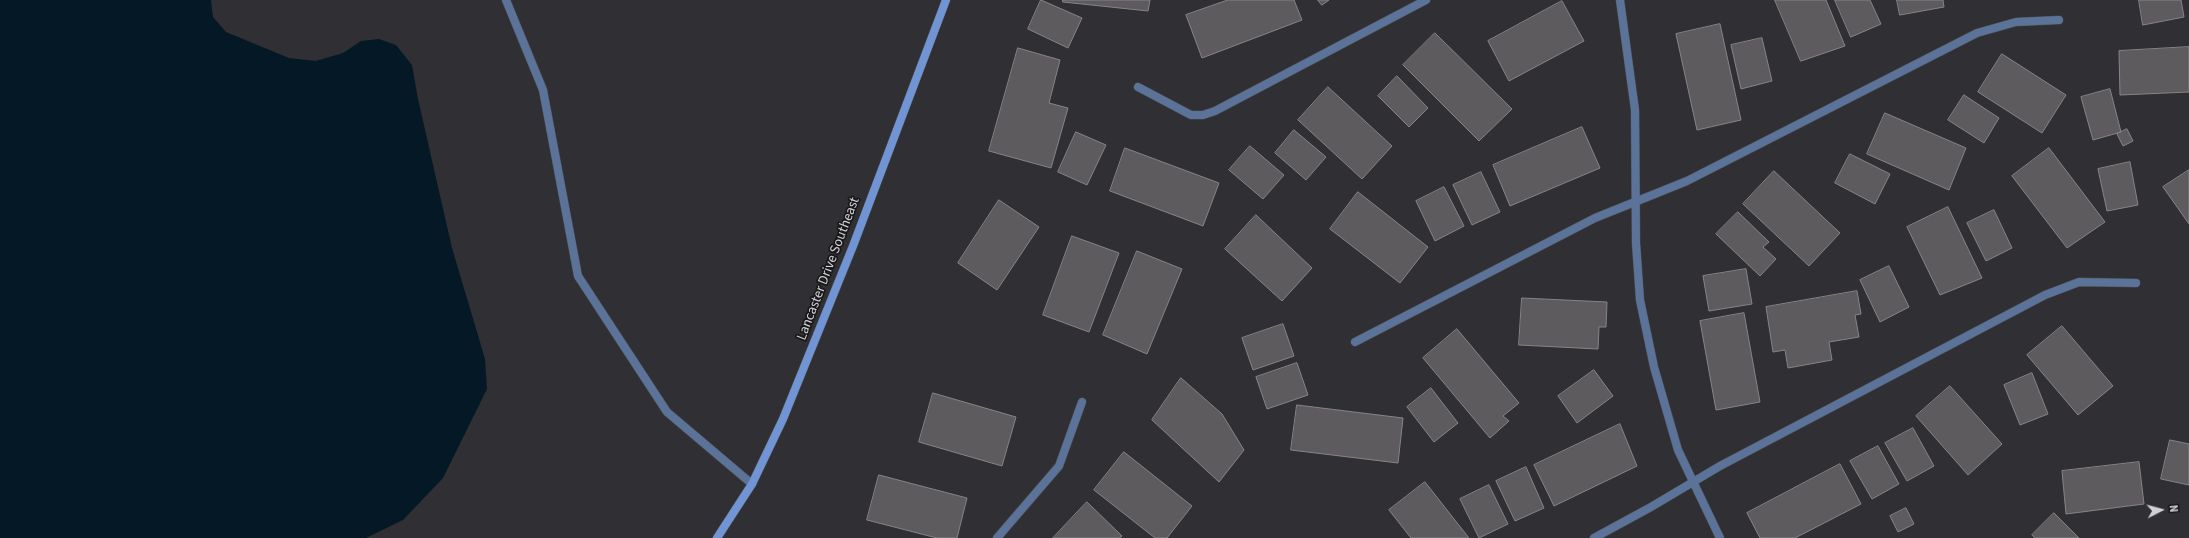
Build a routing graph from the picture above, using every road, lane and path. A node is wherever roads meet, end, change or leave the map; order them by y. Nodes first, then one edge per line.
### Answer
1 (506, 0) edge
2 (946, 0) edge
3 (1426, 0) edge
4 (1620, 0) edge
5 (2059, 20) dead end
6 (1138, 87) dead end
7 (1636, 201) junction
8 (2136, 283) dead end
9 (1355, 342) dead end
10 (1082, 402) dead end
11 (1693, 482) junction
12 (752, 484) junction
13 (717, 538) edge
14 (997, 538) edge
15 (1594, 538) edge
16 (1720, 538) edge

1 - 12 lane
2 - 12 main road, Lancaster Drive Southeast
3 - 6 lane
4 - 7 lane
5 - 7 lane
7 - 9 lane
7 - 11 lane
8 - 11 lane
10 - 14 lane
11 - 15 lane
11 - 16 lane
12 - 13 main road, Lancaster Drive Southeast

